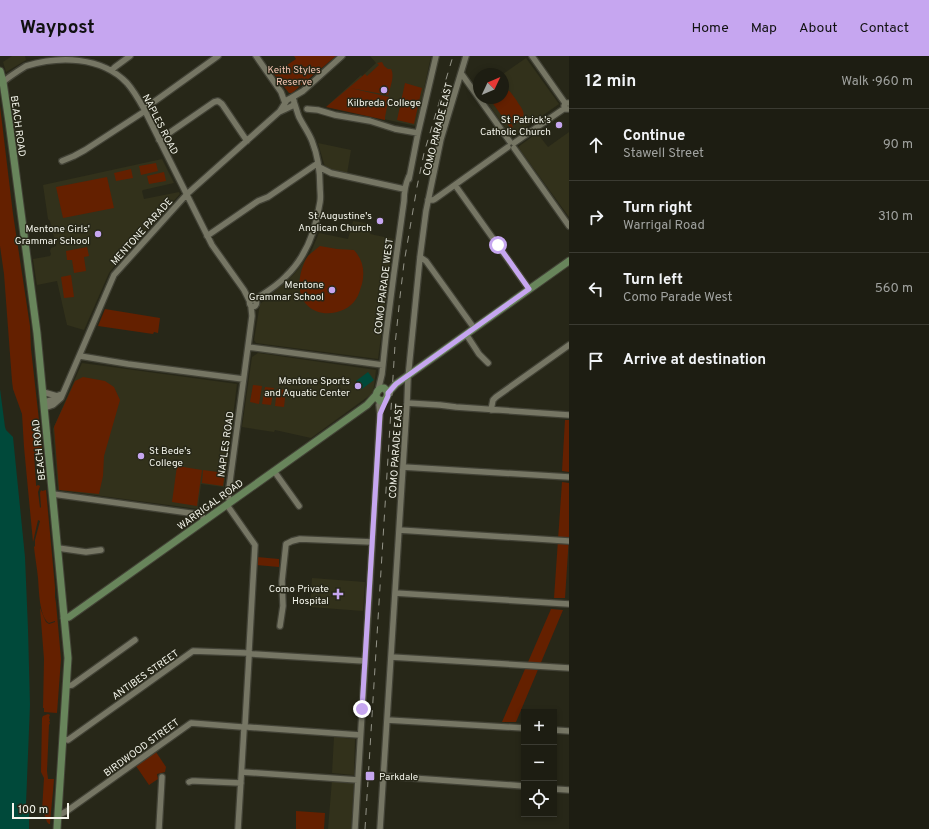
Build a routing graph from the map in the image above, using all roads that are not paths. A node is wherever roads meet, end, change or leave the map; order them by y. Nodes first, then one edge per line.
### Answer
1 (130, 56) edge
2 (218, 56) edge
3 (256, 56) edge
4 (342, 56) edge
5 (436, 56) edge
6 (466, 56) edge
7 (532, 56) edge
8 (54, 57) edge
9 (89, 58) edge
10 (99, 59) dead end
11 (104, 65) junction
12 (112, 70) junction
13 (0, 71) edge
14 (460, 73) junction
15 (3, 82) junction
16 (281, 92) junction
17 (293, 100) junction
18 (287, 105) junction
19 (567, 106) edge
20 (307, 109) dead end
21 (145, 110) junction
22 (299, 116) junction
23 (418, 133) junction
24 (159, 140) junction
25 (248, 141) junction
26 (512, 145) junction
27 (62, 161) dead end
28 (319, 165) junction
29 (331, 173) junction
30 (409, 176) junction
31 (320, 179) junction
32 (455, 185) junction
33 (404, 190) junction
34 (187, 194) junction
35 (428, 200) junction
36 (404, 201) junction
37 (569, 226) edge
38 (208, 236) junction
39 (420, 257) junction
40 (569, 260) edge
41 (529, 289) junction
42 (253, 303) junction
43 (474, 328) junction
44 (466, 334) junction
45 (569, 345) edge
46 (248, 346) junction
47 (80, 356) junction
48 (489, 364) dead end
49 (383, 365) junction
50 (408, 375) junction
51 (243, 379) junction
52 (43, 392) junction
53 (59, 395) junction
54 (382, 395) junction
55 (407, 403) junction
56 (44, 405) junction
57 (491, 410) junction
58 (569, 415) edge
59 (403, 467) junction
60 (274, 471) junction
61 (569, 477) edge
62 (53, 494) junction
63 (229, 503) junction
64 (299, 506) dead end
65 (205, 520) junction
66 (399, 530) junction
67 (569, 541) edge
68 (372, 542) junction
69 (58, 548) junction
70 (101, 550) dead end
71 (395, 593) junction
72 (569, 604) edge
73 (64, 618) junction
74 (280, 626) dead end
75 (135, 640) dead end
76 (249, 654) junction
77 (391, 657) junction
78 (364, 661) junction
79 (569, 668) edge
80 (66, 686) junction
81 (387, 720) junction
82 (245, 727) junction
83 (521, 728) edge
84 (557, 730) edge
85 (569, 731) edge
86 (360, 735) junction
87 (63, 740) junction
88 (242, 772) junction
89 (383, 776) junction
90 (162, 777) dead end
91 (358, 780) junction
92 (189, 782) dead end
93 (240, 784) junction
94 (521, 786) edge
95 (557, 789) edge
96 (569, 790) edge
97 (58, 814) junction
98 (57, 829) edge
99 (159, 829) edge
100 (238, 829) edge
101 (355, 829) edge
102 (380, 829) edge

1 - 12 street
2 - 21 street
3 - 16 street
4 - 17 street
5 - 23 street, COMO PARADE WEST
6 - 14 street, COMO PARADE EAST
7 - 19 street
8 - 9 street, NAPLES ROAD
8 - 15 street, NAPLES ROAD
9 - 11 street, NAPLES ROAD
10 - 11 street
11 - 12 street, NAPLES ROAD
12 - 21 street, NAPLES ROAD
13 - 15 main road, BEACH ROAD
14 - 26 street
14 - 35 street, COMO PARADE EAST
15 - 52 main road, BEACH ROAD
16 - 17 street
16 - 18 street
17 - 18 street, MENTONE PARADE
17 - 22 street
18 - 22 street
18 - 25 street, MENTONE PARADE
19 - 26 street
20 - 23 street
21 - 24 street, NAPLES ROAD
21 - 27 street
22 - 28 street
23 - 30 street, COMO PARADE WEST
24 - 25 street
24 - 34 street, NAPLES ROAD
25 - 34 street, MENTONE PARADE
26 - 32 street
26 - 37 street
28 - 29 street
28 - 31 street
28 - 38 street
29 - 31 street
29 - 33 street
30 - 33 street, COMO PARADE WEST
30 - 36 street, COMO PARADE WEST
31 - 42 street
32 - 35 street
32 - 41 street
33 - 36 street, COMO PARADE WEST
34 - 38 street, NAPLES ROAD
34 - 47 street, MENTONE PARADE
35 - 39 street, COMO PARADE EAST
36 - 49 street, COMO PARADE WEST
38 - 42 street, NAPLES ROAD
39 - 43 street
39 - 50 street, COMO PARADE EAST
40 - 41 main road, WARRIGAL ROAD
41 - 43 main road, WARRIGAL ROAD
42 - 46 street, NAPLES ROAD
43 - 44 main road, WARRIGAL ROAD
44 - 48 street
44 - 50 main road, WARRIGAL ROAD
45 - 57 street
46 - 49 street
46 - 51 street, NAPLES ROAD
47 - 51 street
47 - 53 street, MENTONE PARADE
49 - 54 street, COMO PARADE WEST
50 - 54 main road, WARRIGAL ROAD
50 - 55 street, COMO PARADE EAST
51 - 63 street, NAPLES ROAD
52 - 53 street
52 - 56 main road, BEACH ROAD
53 - 56 street, MENTONE PARADE
54 - 60 main road, WARRIGAL ROAD
54 - 68 street, COMO PARADE WEST
55 - 57 street
55 - 59 street, COMO PARADE EAST
56 - 62 main road, BEACH ROAD
57 - 58 street
59 - 61 street
59 - 66 street, COMO PARADE EAST
60 - 63 main road, WARRIGAL ROAD
60 - 64 street
62 - 65 street
62 - 69 main road, BEACH ROAD
63 - 65 main road, WARRIGAL ROAD
63 - 76 street
65 - 73 main road, WARRIGAL ROAD
66 - 67 street
66 - 71 street, COMO PARADE EAST
68 - 74 street
68 - 78 street, COMO PARADE WEST
69 - 70 street
69 - 73 main road, BEACH ROAD
71 - 72 street
71 - 77 street, COMO PARADE EAST
73 - 80 main road, BEACH ROAD
75 - 80 street
76 - 78 street, ANTIBES STREET
76 - 82 street
76 - 87 street, ANTIBES STREET
77 - 79 street
77 - 81 street, COMO PARADE EAST
78 - 86 street, COMO PARADE WEST
80 - 87 main road, BEACH ROAD
81 - 83 street
81 - 89 street, COMO PARADE EAST
82 - 86 street, BIRDWOOD STREET
82 - 88 street
82 - 97 street, BIRDWOOD STREET
84 - 85 street
86 - 91 street, COMO PARADE WEST
87 - 97 main road, BEACH ROAD
88 - 91 street
88 - 93 street
89 - 94 street
89 - 102 street, COMO PARADE EAST
90 - 99 street
91 - 101 street, COMO PARADE WEST
92 - 93 street
93 - 100 street
95 - 96 street
97 - 98 main road, BEACH ROAD

